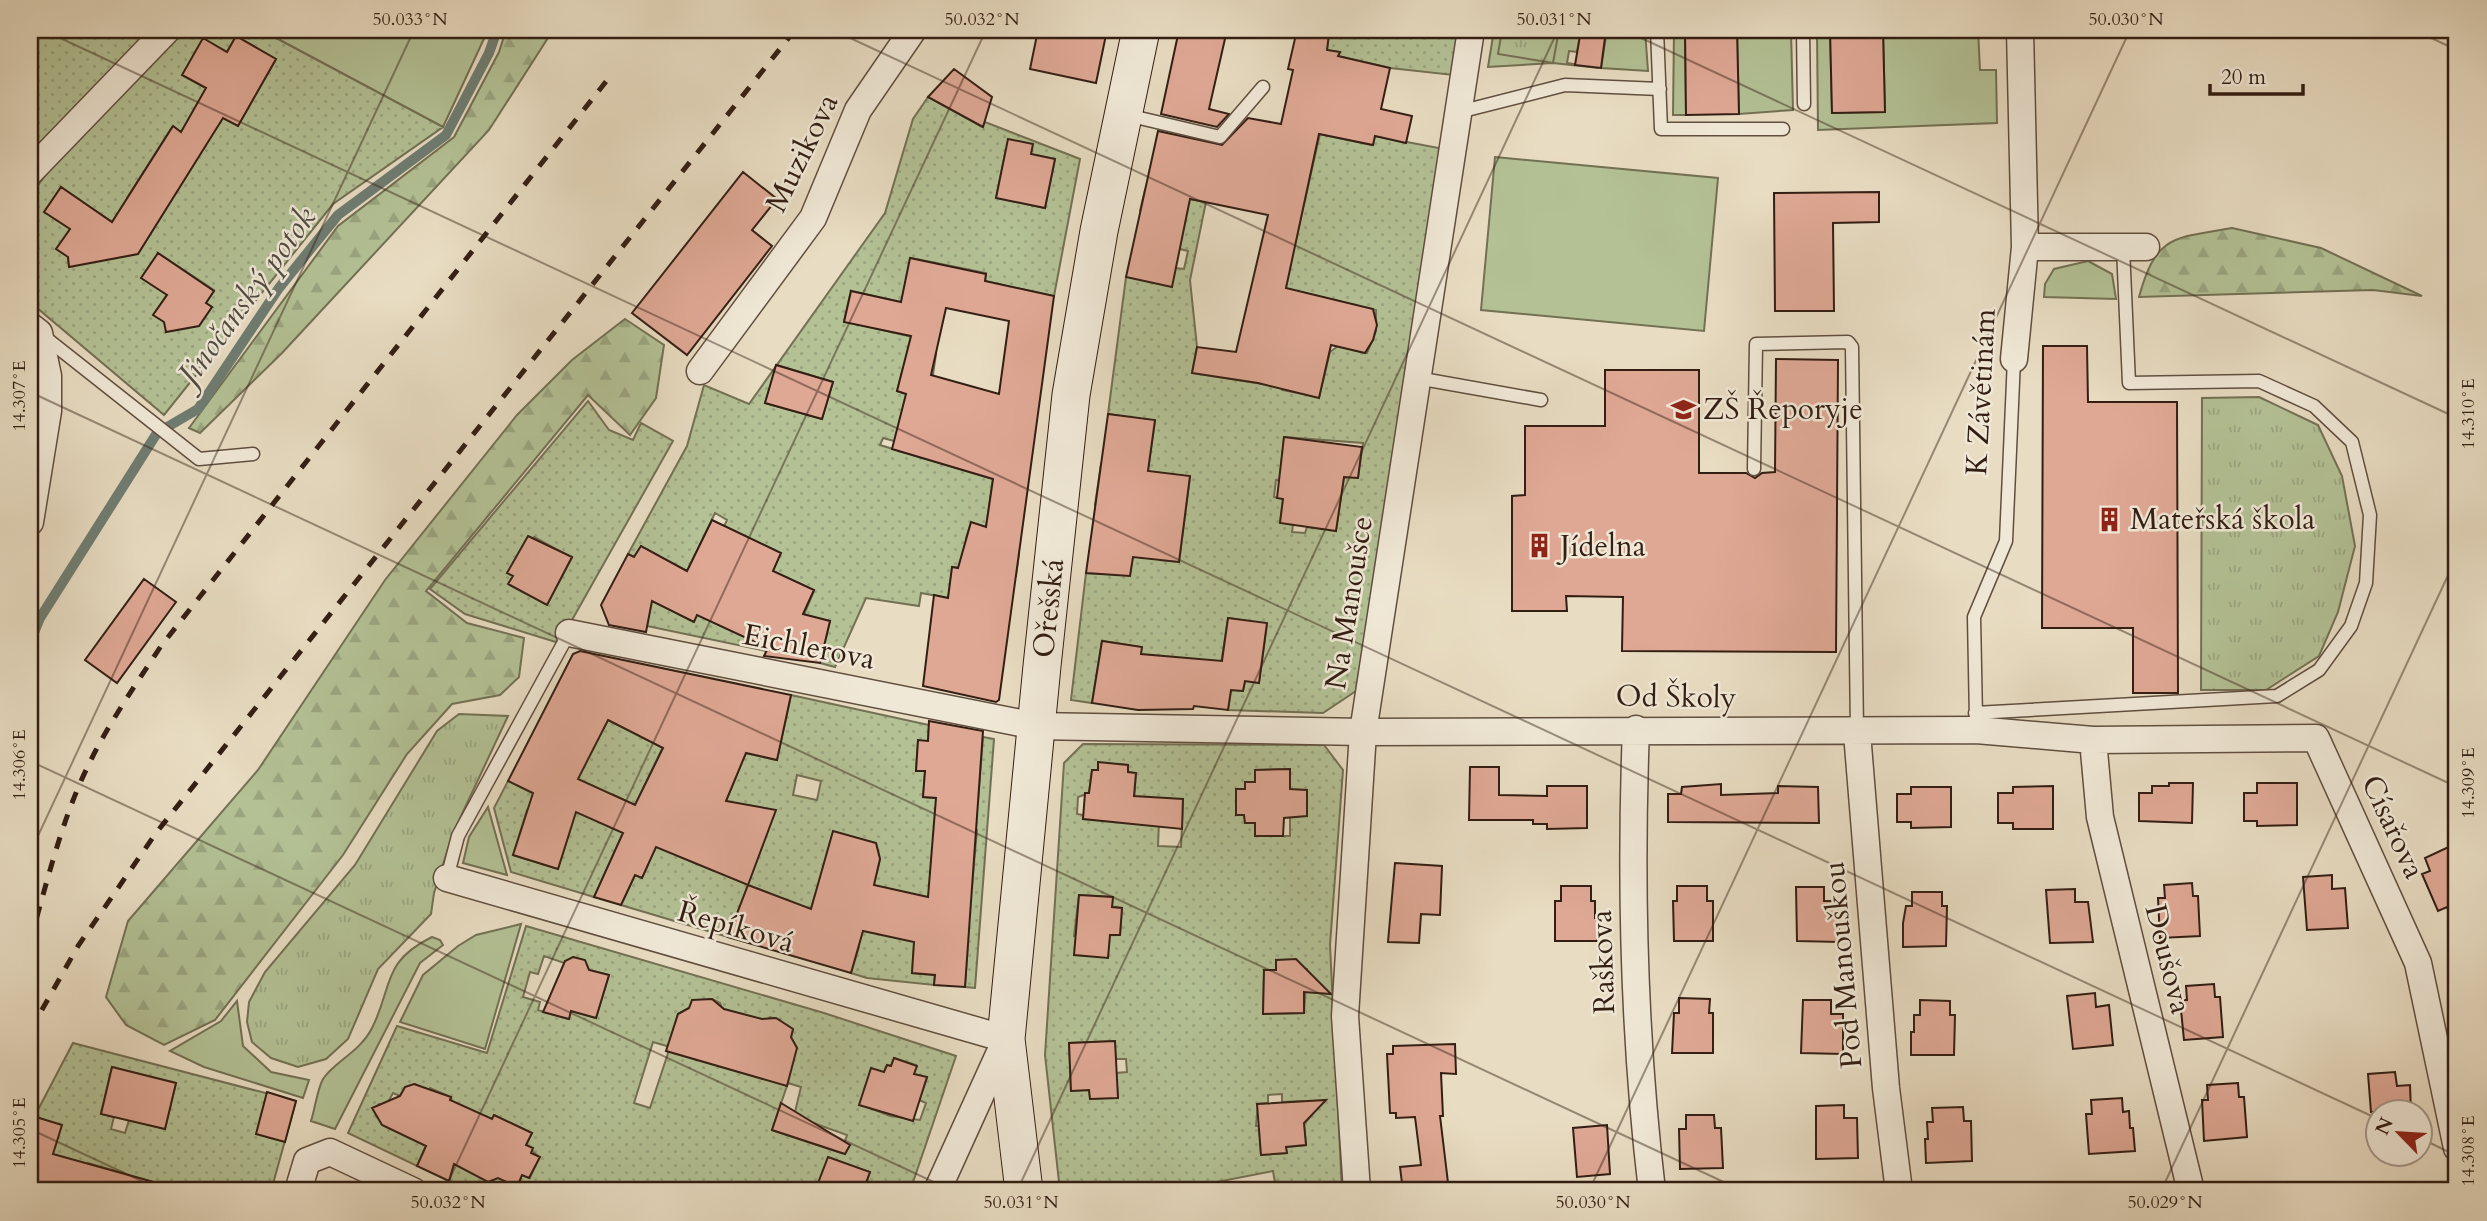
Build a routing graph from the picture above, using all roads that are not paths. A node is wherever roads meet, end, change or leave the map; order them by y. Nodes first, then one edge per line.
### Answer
1 (167, 30) edge
2 (914, 30) edge
3 (1141, 30) edge
4 (1471, 30) edge
5 (1657, 30) edge
6 (1803, 30) edge
7 (2021, 30) edge
8 (1263, 87) dead end
9 (1660, 89) junction
10 (1804, 104) dead end
11 (1460, 105) junction
12 (1124, 114) junction
13 (1783, 129) dead end
14 (30, 172) edge
15 (2025, 247) junction
16 (2134, 247) joint
17 (34, 330) edge
18 (2014, 359) joint
19 (700, 371) dead end
20 (1417, 378) junction
21 (1541, 400) dead end
22 (253, 454) dead end
23 (1754, 469) dead end
24 (30, 522) edge
25 (569, 633) joint
26 (1976, 722) junction
27 (1036, 726) junction
28 (1636, 729) junction
29 (1363, 733) junction
30 (1857, 733) junction
31 (2316, 738) joint
32 (2093, 740) junction
33 (447, 878) joint
34 (1006, 1038) junction
35 (2457, 1148) edge
36 (298, 1191) edge
37 (413, 1191) edge
38 (937, 1191) edge
39 (1024, 1191) edge
40 (1357, 1191) edge
41 (1652, 1191) edge
42 (1899, 1191) edge
43 (2191, 1191) edge

1 - 14 street
2 - 19 street, Muzikova
3 - 12 street, Ořešská
4 - 11 street, Na Manoušce
5 - 9 lane
6 - 10 lane
7 - 15 street, K Závětinám
8 - 12 lane
9 - 11 lane
9 - 13 lane
11 - 20 street, Na Manoušce
12 - 27 street, Ořešská
15 - 16 street
15 - 18 street, K Závětinám
16 - 26 lane
17 - 22 lane
17 - 24 street
18 - 26 lane, K Závětinám
20 - 21 lane
20 - 29 street, Na Manoušce
23 - 30 lane
25 - 27 street, Eichlerova
25 - 33 lane
26 - 30 street, Od Školy
26 - 32 street, Od Školy
27 - 29 street, Od Školy
27 - 34 street, Ořešská
28 - 29 street, Od Školy
28 - 30 street, Od Školy
28 - 41 street, Raškova
29 - 40 street, Na Manoušce
30 - 42 street, Pod Manouškou
31 - 32 street, Od Školy
31 - 35 street, Císařova
32 - 43 street, Doušova
33 - 34 street, Řepíková
34 - 38 street
34 - 39 street, Ořešská
36 - 37 street

